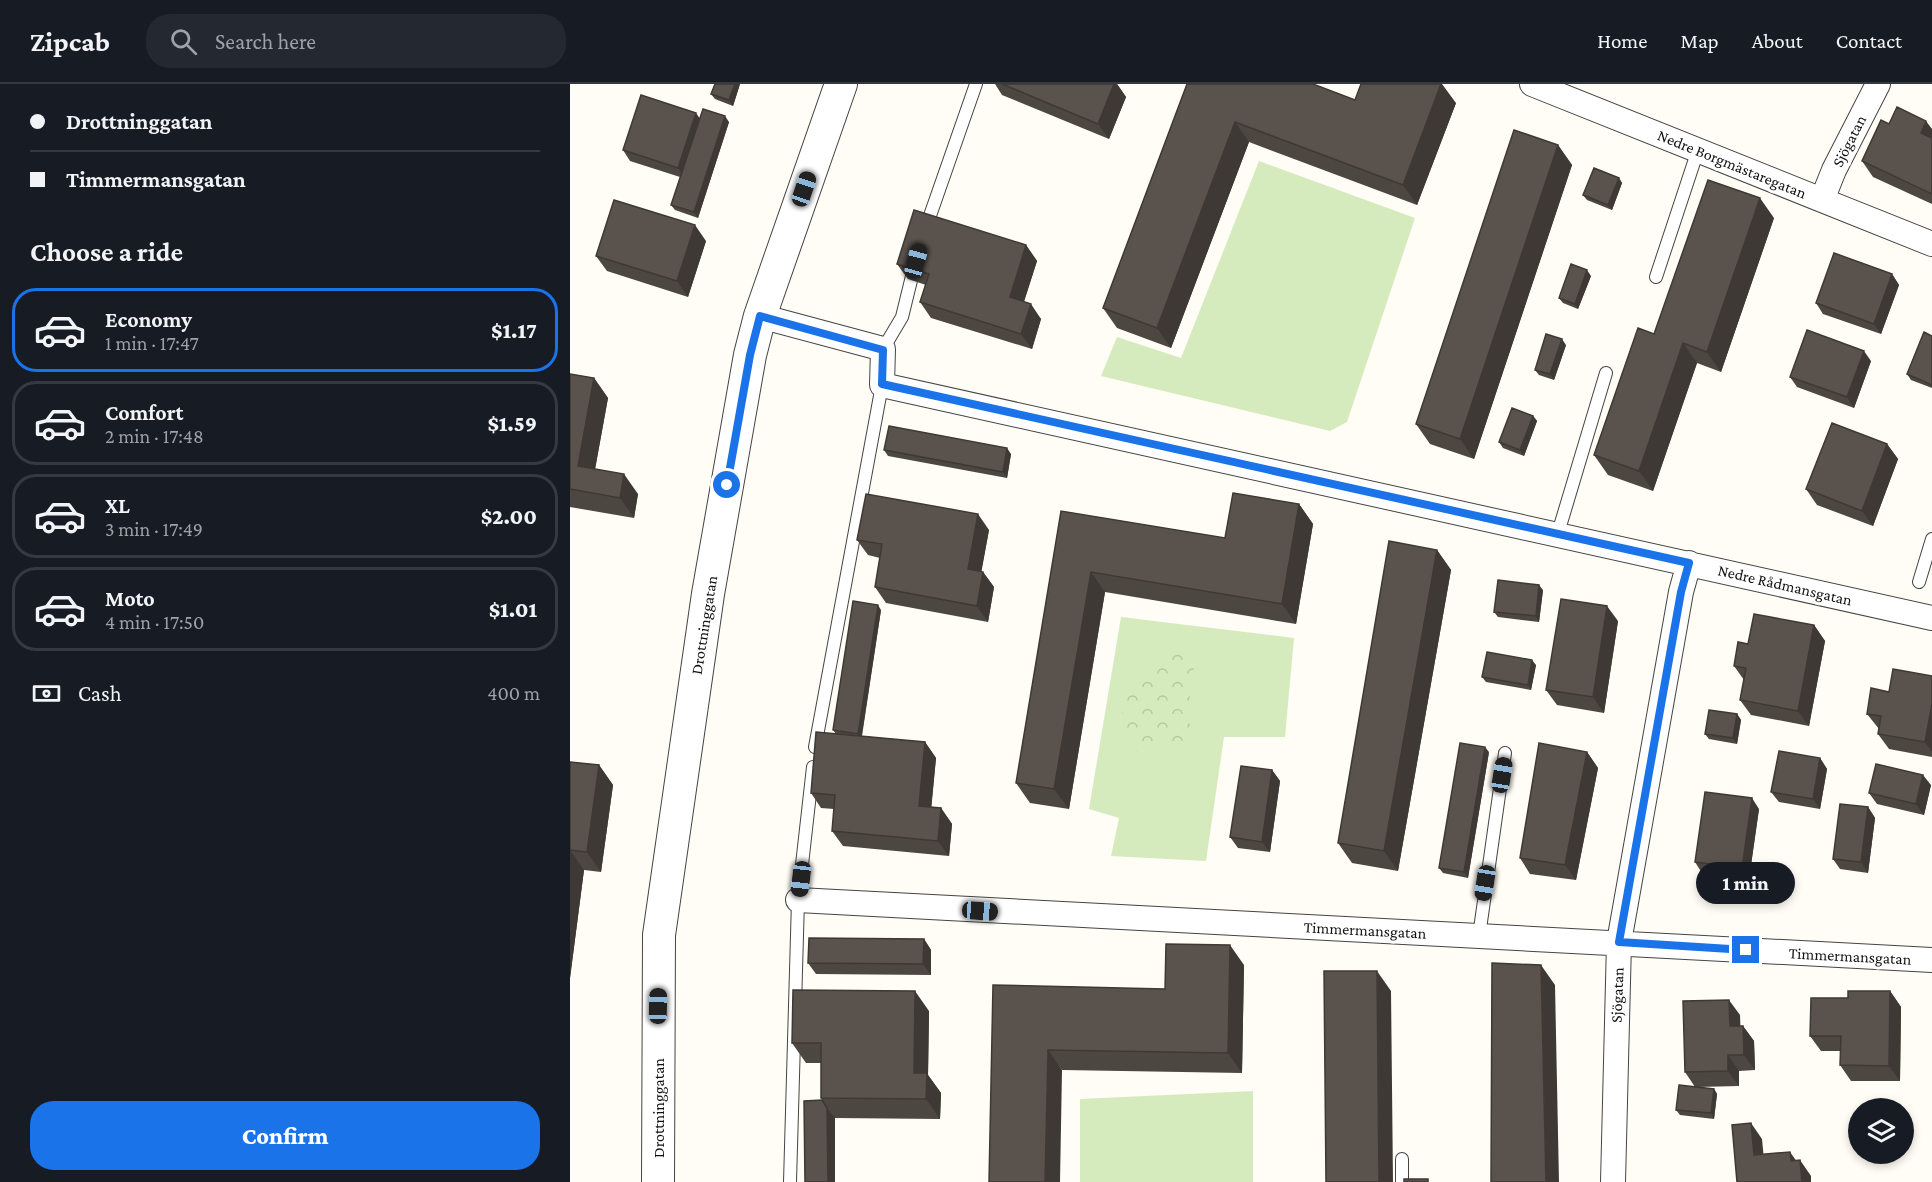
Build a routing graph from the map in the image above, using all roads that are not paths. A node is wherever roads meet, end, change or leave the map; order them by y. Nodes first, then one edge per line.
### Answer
1 (841, 84) edge
2 (976, 84) edge
3 (1532, 84) edge
4 (1878, 84) edge
5 (1698, 150) junction
6 (1822, 200) junction
7 (1932, 244) edge
8 (1656, 277) dead end
9 (760, 316) junction
10 (883, 350) junction
11 (1606, 373) dead end
12 (882, 384) junction
13 (1558, 533) junction
14 (1932, 539) edge
15 (1689, 563) junction
16 (1919, 582) dead end
17 (1932, 618) edge
18 (1505, 753) dead end
19 (798, 900) junction
20 (1479, 936) junction
21 (1619, 942) junction
22 (1932, 960) edge
23 (1402, 1159) dead end
24 (658, 1182) edge
25 (790, 1182) edge
26 (1402, 1182) edge
27 (1613, 1182) edge

1 - 9 street, Drottninggatan
2 - 10 lane
3 - 5 street, Nedre Borgmästaregatan
4 - 6 street, Sjögatan
5 - 6 street, Nedre Borgmästaregatan
5 - 8 lane
6 - 7 street, Nedre Borgmästaregatan
9 - 10 street
9 - 24 street, Drottninggatan
10 - 12 street
11 - 13 lane
12 - 13 street, Nedre Rådmansgatan
12 - 19 lane
13 - 15 street, Nedre Rådmansgatan
14 - 16 lane
15 - 17 street, Nedre Rådmansgatan
15 - 21 street, Sjögatan
18 - 20 lane
19 - 20 street, Timmermansgatan
19 - 25 lane
20 - 21 street, Timmermansgatan
21 - 22 street, Timmermansgatan
21 - 27 street, Sjögatan
23 - 26 lane

